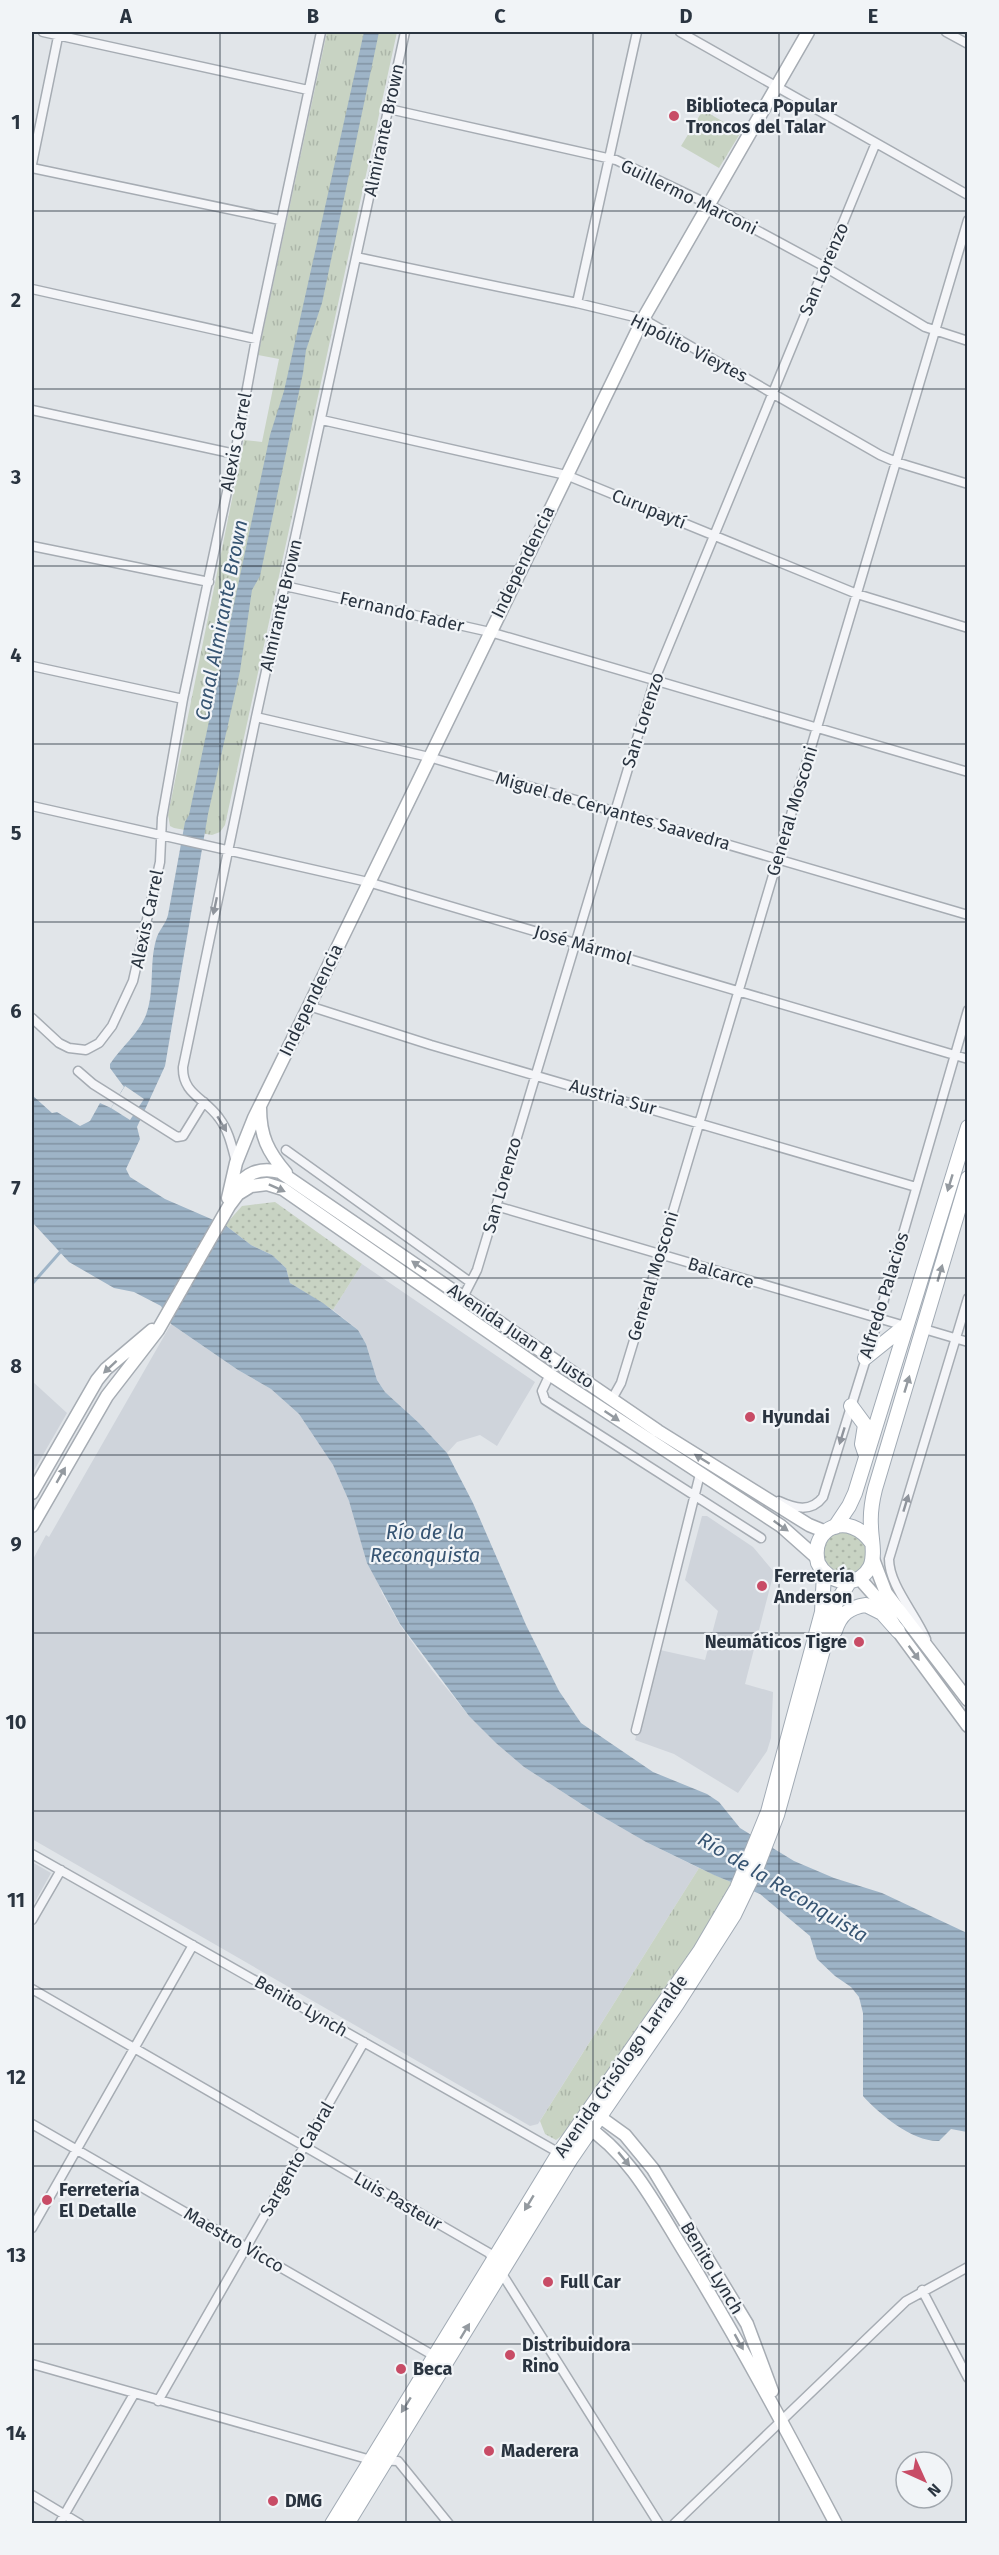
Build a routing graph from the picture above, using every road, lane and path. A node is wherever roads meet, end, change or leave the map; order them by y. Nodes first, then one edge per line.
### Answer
1 (43, 32) edge
2 (321, 32) edge
3 (405, 32) edge
4 (637, 32) edge
5 (680, 32) edge
6 (808, 32) edge
7 (946, 32) edge
8 (58, 33) edge
9 (968, 44) edge
10 (775, 87) junction
11 (308, 90) junction
12 (389, 109) junction
13 (875, 145) junction
14 (608, 158) junction
15 (32, 166) edge
16 (968, 195) edge
17 (708, 204) junction
18 (280, 220) junction
19 (968, 220) edge
20 (356, 257) junction
21 (825, 267) junction
22 (32, 289) edge
23 (577, 303) junction
24 (643, 320) junction
25 (935, 331) junction
26 (256, 339) junction
27 (968, 341) edge
28 (772, 392) junction
29 (32, 410) edge
30 (322, 420) junction
31 (235, 454) junction
32 (896, 462) junction
33 (566, 475) junction
34 (968, 484) edge
35 (713, 535) junction
36 (32, 546) edge
37 (209, 582) junction
38 (285, 586) junction
39 (856, 594) junction
40 (968, 628) edge
41 (490, 632) junction
42 (32, 666) edge
43 (655, 679) junction
44 (183, 699) junction
45 (256, 717) junction
46 (817, 728) junction
47 (429, 757) junction
48 (968, 772) edge
49 (32, 806) edge
50 (615, 811) junction
51 (161, 837) junction
52 (228, 849) junction
53 (778, 859) junction
54 (368, 882) junction
55 (968, 915) edge
56 (575, 943) junction
57 (738, 991) junction
58 (309, 1006) junction
59 (968, 1010) edge
60 (32, 1018) edge
61 (954, 1055) junction
62 (968, 1059) edge
63 (78, 1071) dead end
64 (535, 1074) junction
65 (204, 1102) junction
66 (260, 1104) junction
67 (699, 1122) junction
68 (968, 1127) edge
69 (286, 1150) dead end
70 (236, 1163) junction
71 (291, 1178) junction
72 (968, 1178) edge
73 (916, 1186) junction
74 (227, 1203) junction
75 (496, 1206) junction
76 (660, 1255) junction
77 (470, 1282) junction
78 (464, 1297) junction
79 (968, 1298) edge
80 (456, 1311) junction
81 (878, 1320) junction
82 (906, 1326) junction
83 (156, 1329) junction
84 (924, 1329) junction
85 (956, 1338) junction
86 (968, 1342) edge
87 (865, 1358) junction
88 (550, 1374) junction
89 (612, 1399) junction
90 (850, 1406) junction
91 (867, 1456) junction
92 (700, 1474) junction
93 (746, 1486) junction
94 (32, 1493) edge
95 (694, 1495) junction
96 (32, 1526) edge
97 (830, 1529) junction
98 (761, 1538) dead end
99 (872, 1543) junction
100 (817, 1558) junction
101 (873, 1559) junction
102 (824, 1573) junction
103 (854, 1580) junction
104 (898, 1631) junction
105 (824, 1648) junction
106 (936, 1661) junction
107 (968, 1700) edge
108 (968, 1726) edge
109 (636, 1730) dead end
110 (784, 1773) junction
111 (32, 1854) edge
112 (61, 1870) junction
113 (32, 1920) edge
114 (194, 1945) junction
115 (32, 1989) edge
116 (364, 2042) junction
117 (134, 2049) junction
118 (594, 2112) junction
119 (32, 2124) edge
120 (585, 2125) junction
121 (303, 2147) junction
122 (76, 2150) junction
123 (565, 2156) junction
124 (32, 2228) edge
125 (246, 2247) junction
126 (968, 2267) edge
127 (497, 2268) junction
128 (922, 2290) junction
129 (436, 2357) junction
130 (32, 2364) edge
131 (968, 2378) edge
132 (134, 2394) junction
133 (158, 2401) junction
134 (782, 2421) junction
135 (371, 2460) junction
136 (393, 2460) junction
137 (32, 2495) edge
138 (64, 2515) junction
139 (59, 2523) edge
140 (80, 2523) edge
141 (332, 2523) edge
142 (347, 2523) edge
143 (449, 2523) edge
144 (659, 2523) edge
145 (674, 2523) edge
146 (836, 2523) edge

1 - 8 street
2 - 11 street, Alexis Carrel
3 - 12 street, Almirante Brown
4 - 14 street
5 - 10 street
6 - 10 main road, Independencia
7 - 9 street
8 - 11 street
8 - 15 street
10 - 13 street
10 - 17 main road, Independencia
11 - 18 street, Alexis Carrel
12 - 14 street, Guillermo Marconi
12 - 20 street, Almirante Brown
13 - 16 street
13 - 21 street, San Lorenzo
14 - 17 street, Guillermo Marconi
14 - 23 street
15 - 18 street
17 - 21 street, Guillermo Marconi
17 - 24 main road, Independencia
18 - 26 street, Alexis Carrel
19 - 25 street, General Mosconi
20 - 23 street, Hipólito Vieytes
20 - 30 street, Almirante Brown
21 - 25 street, Guillermo Marconi
21 - 28 street, San Lorenzo
22 - 26 street
23 - 24 street, Hipólito Vieytes
24 - 28 street, Hipólito Vieytes
24 - 33 main road, Independencia
25 - 27 street, Guillermo Marconi
25 - 32 street, General Mosconi
26 - 31 street, Alexis Carrel
28 - 32 street, Hipólito Vieytes
28 - 35 street, San Lorenzo
29 - 31 street
30 - 33 street, Curupaytí
30 - 38 street, Almirante Brown
31 - 37 street, Alexis Carrel
32 - 34 street, Hipólito Vieytes
32 - 39 street, General Mosconi
33 - 35 street, Curupaytí
33 - 41 main road, Independencia
35 - 39 street, Curupaytí
35 - 43 street, San Lorenzo
36 - 37 street
37 - 44 street, Alexis Carrel
38 - 41 street, Fernando Fader
38 - 45 street, Almirante Brown
39 - 40 street, Curupaytí
39 - 46 street, General Mosconi
41 - 43 street, Fernando Fader
41 - 47 main road, Independencia
42 - 44 street
43 - 46 street, Fernando Fader
43 - 50 street, San Lorenzo
44 - 51 street, Alexis Carrel
45 - 47 street, Miguel de Cervantes Saavedra
45 - 52 street, Almirante Brown
46 - 48 street, Fernando Fader
46 - 53 street, General Mosconi
47 - 50 street, Miguel de Cervantes Saavedra
47 - 54 main road, Independencia
49 - 51 street, José Mármol
50 - 53 street, Miguel de Cervantes Saavedra
50 - 56 street, San Lorenzo
51 - 52 street, José Mármol
51 - 60 street, Alexis Carrel
52 - 54 street, José Mármol
52 -> 65 street, Almirante Brown
53 - 55 street, Miguel de Cervantes Saavedra
53 - 57 street, General Mosconi
54 - 56 street, José Mármol
54 - 58 main road, Independencia
56 - 57 street, José Mármol
56 - 64 street, San Lorenzo
57 - 61 street, José Mármol
57 - 67 street, General Mosconi
58 - 64 street, Austria Sur
58 - 66 main road, Independencia
59 - 61 street, Alfredo Palacios
61 - 62 street, José Mármol
61 - 73 street, Alfredo Palacios
63 - 65 street
64 - 67 street, Austria Sur
64 - 75 street, San Lorenzo
65 -> 70 street, Almirante Brown
66 - 70 main road, Independencia
66 - 71 main road
67 - 73 street, Austria Sur
67 - 76 street, General Mosconi
68 -> 82 main road
69 - 77 street
70 - 74 main road, Independencia
71 - 74 main road, Avenida Juan B. Justo
78 -> 71 main road, Avenida Juan B. Justo
84 -> 72 main road
73 - 81 street, Alfredo Palacios
74 -> 80 main road
74 - 83 main road
75 - 76 street, Balcarce
75 - 77 street, San Lorenzo
76 - 81 street, Balcarce
76 - 89 street, General Mosconi
77 - 78 street, San Lorenzo
78 - 80 street, San Lorenzo
78 - 89 main road, Avenida Juan B. Justo
79 - 85 street
80 - 88 main road
81 - 82 street, Balcarce
81 - 87 street, Alfredo Palacios
82 - 87 main road
82 - 91 main road
83 -> 94 main road
96 -> 83 main road
84 - 85 street
99 -> 84 main road
85 - 86 street
106 -> 85 street
87 - 90 street, Alfredo Palacios
88 -> 92 main road
88 - 95 street
93 -> 89 main road, Avenida Juan B. Justo
90 - 91 main road
90 -> 93 street, Alfredo Palacios
91 - 97 main road
92 - 95 street
92 -> 100 main road
93 - 97 main road, Avenida Juan B. Justo
95 - 98 street
95 - 109 street
97 - 99 main road
97 - 100 main road
99 - 101 main road
100 - 102 main road
101 - 103 main road
101 - 106 main road
102 - 103 main road
102 - 110 main road, Avenida Crisólogo Larralde
103 - 104 main road
103 - 105 main road, Avenida Crisólogo Larralde
104 - 105 main road
104 -> 108 main road
105 - 110 main road, Avenida Crisólogo Larralde
106 - 107 main road
110 - 118 main road, Avenida Crisólogo Larralde
111 - 112 street, Benito Lynch
112 - 113 street
112 - 114 street, Benito Lynch
114 - 116 street, Benito Lynch
114 - 117 street
115 - 117 street, Luis Pasteur
116 - 121 street, Sargento Cabral
116 - 123 street, Benito Lynch
117 - 121 street, Luis Pasteur
117 - 122 street
118 - 120 main road, Avenida Crisólogo Larralde
118 - 134 main road, Benito Lynch
119 - 122 street, Maestro Vicco
120 - 123 main road, Avenida Crisólogo Larralde
120 -> 134 main road, Benito Lynch
121 - 125 street, Sargento Cabral
121 - 127 street, Luis Pasteur
122 - 124 street
122 - 125 street, Maestro Vicco
123 - 127 main road, Avenida Crisólogo Larralde
125 - 129 street, Maestro Vicco
125 - 133 street, Sargento Cabral
126 - 128 street
127 - 129 main road, Avenida Crisólogo Larralde
136 -> 127 main road, Avenida Crisólogo Larralde
127 - 144 street, Luis Pasteur
128 - 131 street
128 - 134 street
129 -> 135 main road, Avenida Crisólogo Larralde
130 - 132 street
132 - 133 street
132 - 138 street
133 - 135 street
134 - 145 street
134 - 146 main road, Benito Lynch
135 - 136 street
135 - 141 main road, Avenida Crisólogo Larralde
136 - 142 main road, Avenida Crisólogo Larralde
136 - 143 street
137 - 138 street
138 - 139 street
138 - 140 street

